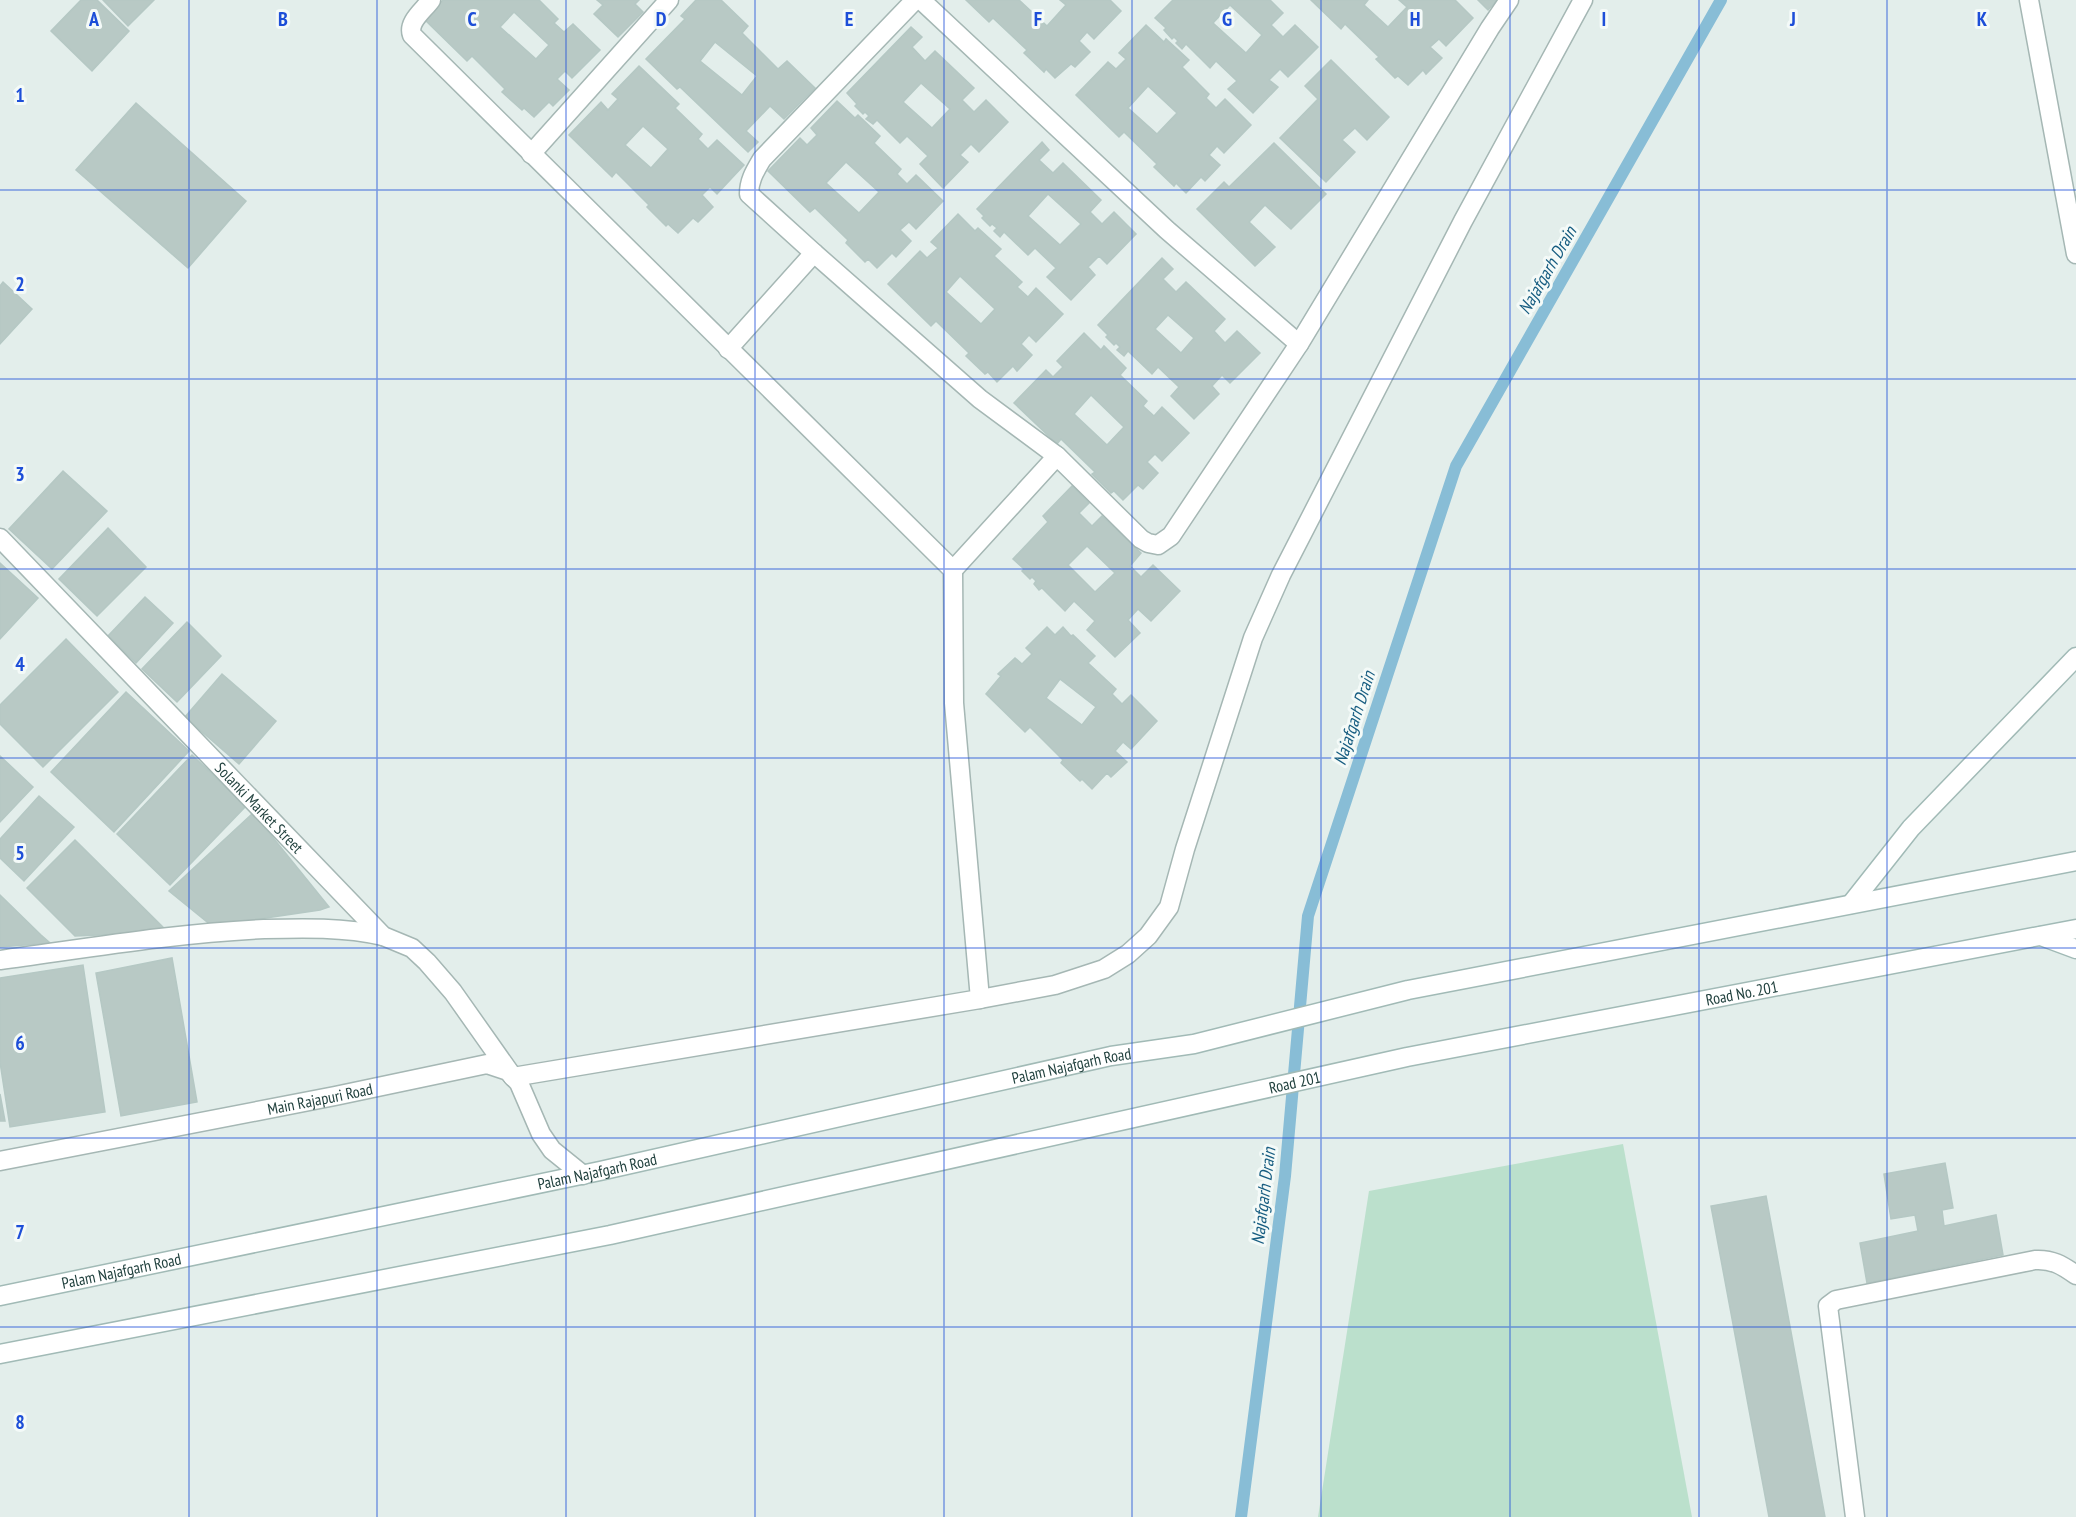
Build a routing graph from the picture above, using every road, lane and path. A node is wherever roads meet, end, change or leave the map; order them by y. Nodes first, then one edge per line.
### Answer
1 (431, 0) edge
2 (669, 0) edge
3 (915, 0) edge
4 (921, 0) edge
5 (1509, 0) edge
6 (1583, 0) edge
7 (2029, 0) edge
8 (531, 154) junction
9 (814, 253) junction
10 (2076, 254) edge
11 (1299, 344) junction
12 (728, 349) junction
13 (1057, 456) junction
14 (0, 538) edge
15 (953, 570) junction
16 (2076, 657) edge
17 (2076, 861) edge
18 (1851, 904) junction
19 (2076, 929) edge
20 (2039, 935) junction
21 (383, 936) junction
22 (2076, 949) edge
23 (0, 960) edge
24 (980, 999) junction
25 (1407, 1057) joint
26 (513, 1077) junction
27 (0, 1161) edge
28 (583, 1175) junction
29 (2076, 1275) edge
30 (0, 1296) edge
31 (0, 1354) edge
32 (1855, 1517) edge

1 - 8 street
2 - 8 street
3 - 9 street
4 - 11 street
5 - 11 street
6 - 24 street
7 - 10 street
8 - 12 street
9 - 12 street
9 - 13 street
11 - 13 street
12 - 15 street
13 - 15 street
14 - 21 street, Solanki Market Street
15 - 24 street
16 - 18 street
17 - 18 street
18 - 28 street, Palam Najafgarh Road
19 - 20 street, Road No. 201
20 - 22 street
20 - 25 street, Road No. 201
21 - 23 street
21 - 26 street, Solanki Market Street
24 - 26 street
25 - 31 street, Road 201
26 - 27 street, Main Rajapuri Road
26 - 28 street
28 - 30 street, Palam Najafgarh Road
29 - 32 street

